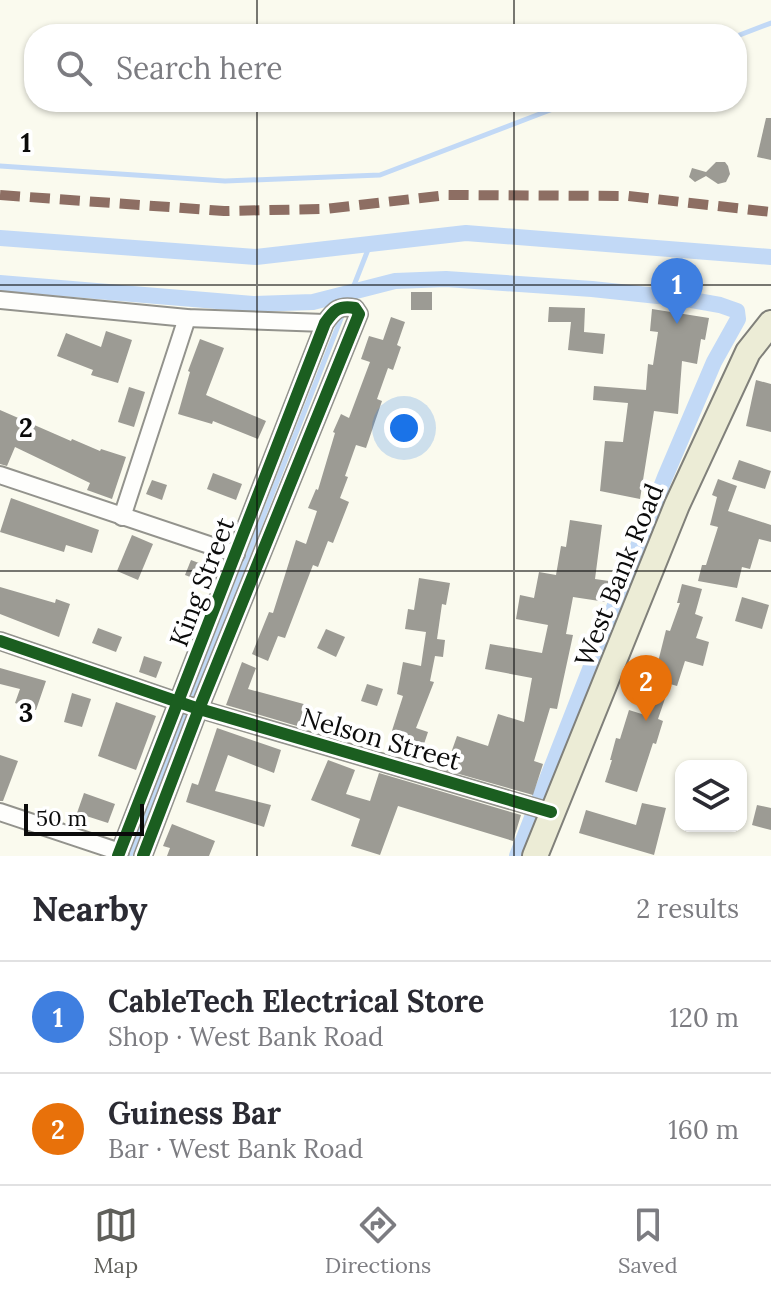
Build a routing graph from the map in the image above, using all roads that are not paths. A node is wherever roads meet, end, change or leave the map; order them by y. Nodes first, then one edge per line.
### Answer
1 (0, 300) edge
2 (187, 318) junction
3 (325, 323) junction
4 (771, 323) edge
5 (0, 475) edge
6 (122, 517) junction
7 (236, 554) junction
8 (0, 641) edge
9 (189, 705) junction
10 (0, 812) edge
11 (551, 812) junction
12 (119, 854) edge
13 (143, 856) edge
14 (535, 856) edge

1 - 2 street
2 - 3 street
2 - 6 street
3 - 7 street, King Street
3 - 9 street
4 - 11 main road, West Bank Road
5 - 6 street
6 - 7 street
7 - 9 street, King Street
8 - 9 street, Nelson Street
9 - 11 street, Nelson Street
9 - 12 street, King Street
9 - 13 street
10 - 12 street
11 - 14 main road, West Bank Road

